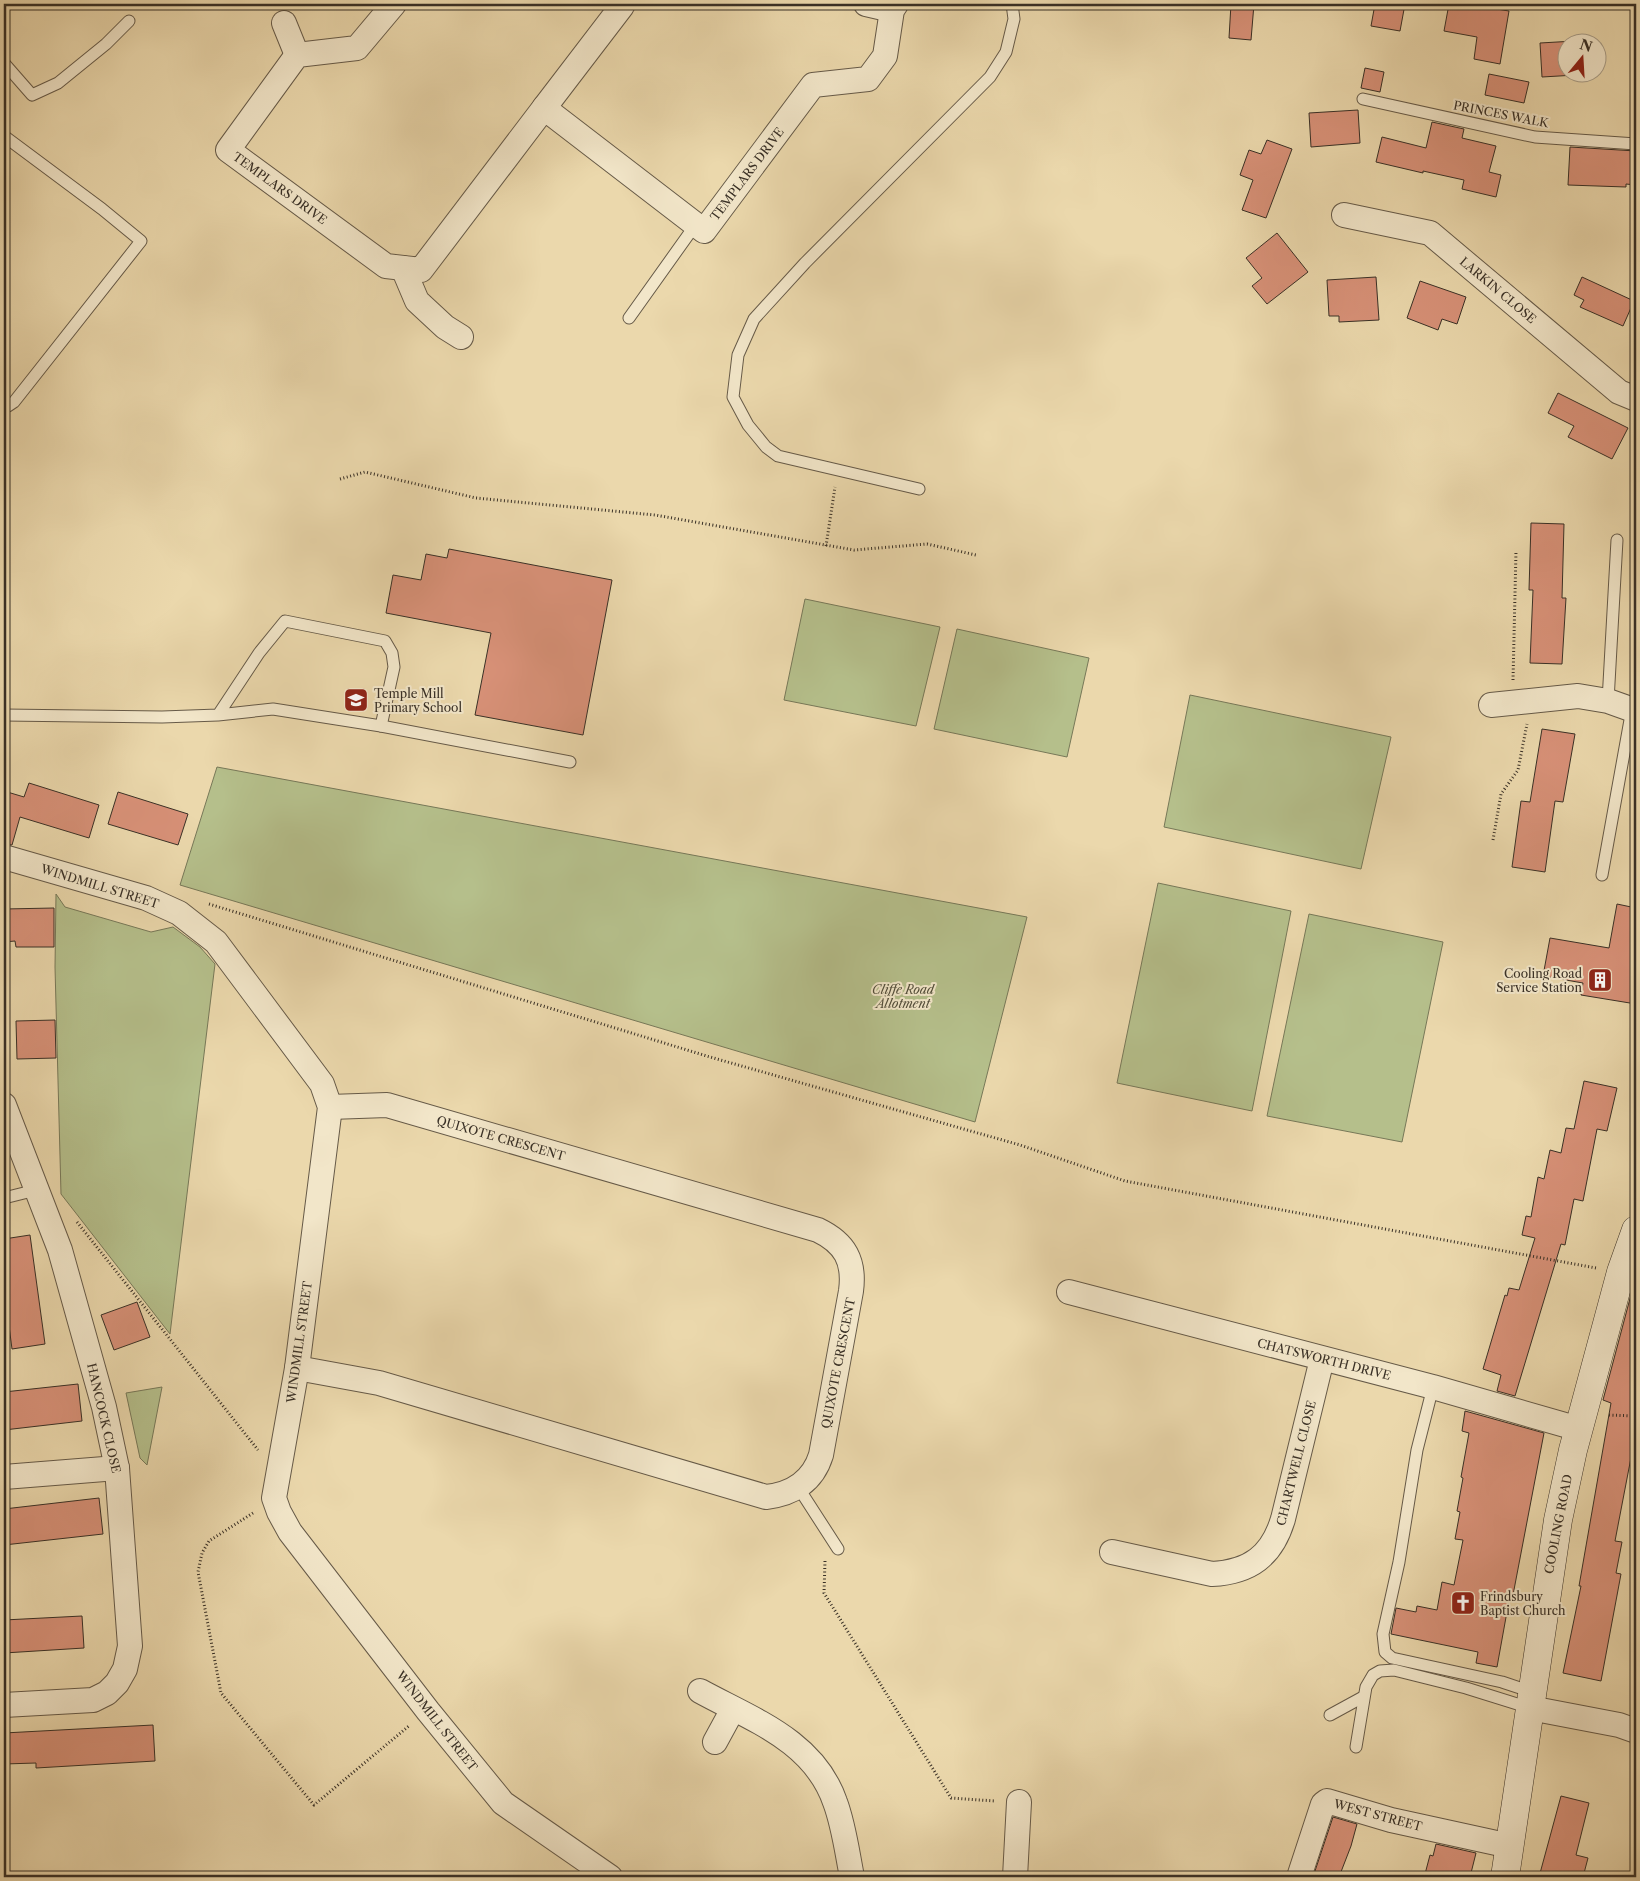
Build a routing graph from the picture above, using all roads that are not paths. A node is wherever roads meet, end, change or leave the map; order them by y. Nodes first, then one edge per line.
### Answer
1 (394, 4) edge
2 (621, 4) edge
3 (866, 4) edge
4 (1012, 4) edge
5 (894, 7) edge
6 (129, 21) dead end
7 (284, 24) dead end
8 (297, 55) junction
9 (4, 63) edge
10 (1363, 99) dead end
11 (544, 108) junction
12 (4, 136) edge
13 (1636, 144) edge
14 (1344, 216) dead end
15 (696, 224) junction
16 (403, 268) junction
17 (629, 318) dead end
18 (461, 337) dead end
19 (1636, 399) edge
20 (4, 408) edge
21 (919, 489) dead end
22 (1617, 540) dead end
23 (1608, 701) junction
24 (1511, 703) road end
25 (1634, 710) edge
26 (4, 715) edge
27 (218, 715) junction
28 (381, 726) junction
29 (570, 762) dead end
30 (4, 857) edge
31 (1602, 875) dead end
32 (4, 1105) edge
33 (330, 1107) junction
34 (36, 1190) junction
35 (4, 1198) edge
36 (1636, 1230) edge
37 (1069, 1292) dead end
38 (1322, 1359) junction
39 (297, 1368) junction
40 (1433, 1386) junction
41 (1579, 1429) junction
42 (117, 1468) junction
43 (4, 1477) edge
44 (798, 1487) junction
45 (838, 1550) road end
46 (1112, 1552) dead end
47 (700, 1691) dead end
48 (1363, 1698) junction
49 (1531, 1700) junction
50 (4, 1705) edge
51 (733, 1709) junction
52 (1330, 1715) dead end
53 (1636, 1731) edge
54 (714, 1742) dead end
55 (1356, 1747) dead end
56 (1019, 1802) road end
57 (1512, 1836) junction
58 (610, 1877) edge
59 (852, 1877) edge
60 (1015, 1877) edge
61 (1298, 1877) edge
62 (1505, 1877) edge

1 - 8 street
2 - 11 street, TEMPLARS DRIVE
3 - 5 street, TEMPLARS DRIVE
4 - 21 lane
5 - 15 street, TEMPLARS DRIVE
6 - 9 lane
7 - 8 street
8 - 16 street, TEMPLARS DRIVE
10 - 13 lane, PRINCES WALK
11 - 15 street, TEMPLARS DRIVE
11 - 16 street, TEMPLARS DRIVE
12 - 20 lane
14 - 19 street, LARKIN CLOSE
15 - 17 lane
16 - 18 street
22 - 23 lane
23 - 24 street
23 - 25 street
25 - 31 lane
26 - 27 lane
27 - 28 lane
27 - 28 lane
28 - 29 lane
30 - 33 street, WINDMILL STREET
32 - 34 street, HANCOCK CLOSE
33 - 39 street, WINDMILL STREET
33 - 44 street, QUIXOTE CRESCENT
34 - 35 lane
34 - 42 street, HANCOCK CLOSE
36 - 41 main road, COOLING ROAD
37 - 38 street, CHATSWORTH DRIVE
38 - 40 street, CHATSWORTH DRIVE
38 - 46 street, CHARTWELL CLOSE
39 - 44 street, QUIXOTE CRESCENT
39 - 58 street, WINDMILL STREET
40 - 41 street, CHATSWORTH DRIVE
40 - 49 lane
41 - 49 main road, COOLING ROAD
42 - 43 street
42 - 50 street, HANCOCK CLOSE
44 - 45 lane
47 - 51 street
48 - 49 lane
48 - 52 lane
48 - 55 lane
49 - 53 street
49 - 57 main road, COOLING ROAD
51 - 54 street
51 - 59 street
56 - 60 street
57 - 61 street, WEST STREET
57 - 62 main road, COOLING ROAD

